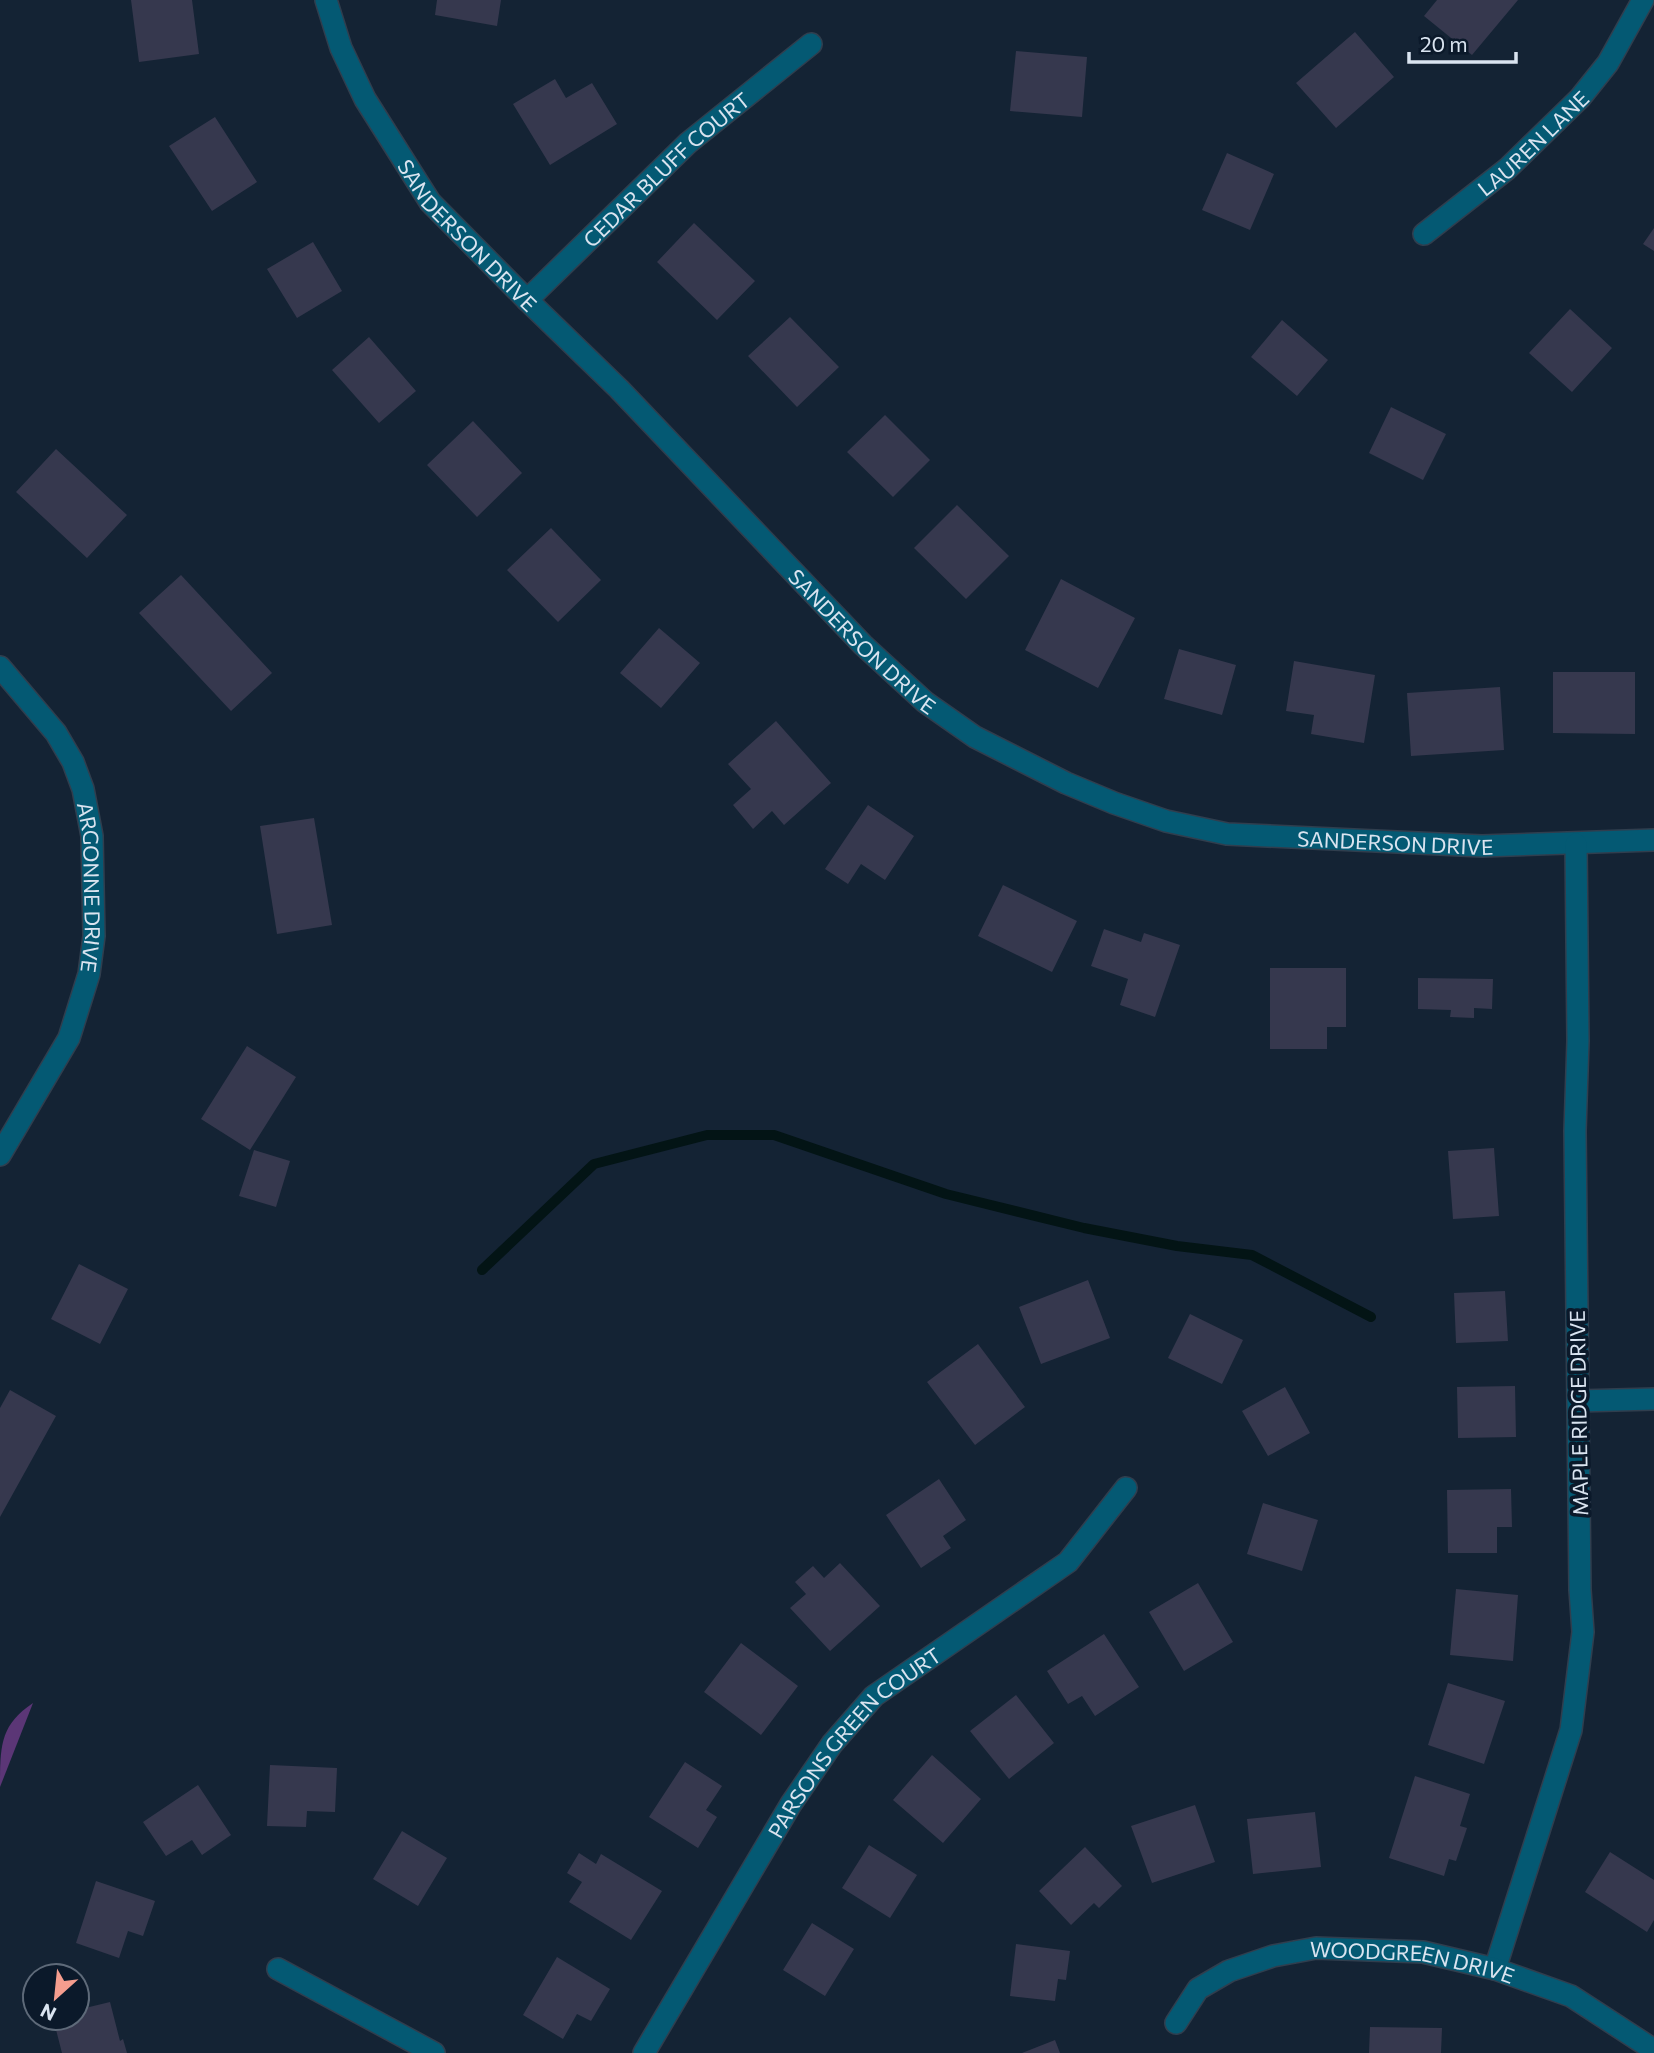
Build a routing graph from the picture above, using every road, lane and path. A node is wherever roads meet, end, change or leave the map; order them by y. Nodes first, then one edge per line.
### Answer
1 (326, 0) edge
2 (1643, 0) edge
3 (811, 44) dead end
4 (1424, 234) dead end
5 (527, 300) junction
6 (0, 667) edge
7 (1654, 841) edge
8 (1576, 844) junction
9 (0, 1155) edge
10 (1654, 1399) edge
11 (1578, 1402) junction
12 (1126, 1488) dead end
13 (278, 1969) dead end
14 (1494, 1969) junction
15 (1176, 2023) dead end
16 (1654, 2050) edge
17 (434, 2053) edge
18 (644, 2053) edge

1 - 5 street, SANDERSON DRIVE
2 - 4 street, LAUREN LANE
3 - 5 street, CEDAR BLUFF COURT
5 - 8 street, SANDERSON DRIVE
6 - 9 street, ARGONNE DRIVE
7 - 8 street, SANDERSON DRIVE
8 - 11 street, MAPLE RIDGE DRIVE
10 - 11 street
11 - 14 street, MAPLE RIDGE DRIVE
12 - 18 street, PARSONS GREEN COURT
13 - 17 street
14 - 15 street, WOODGREEN DRIVE
14 - 16 street, WOODGREEN DRIVE

